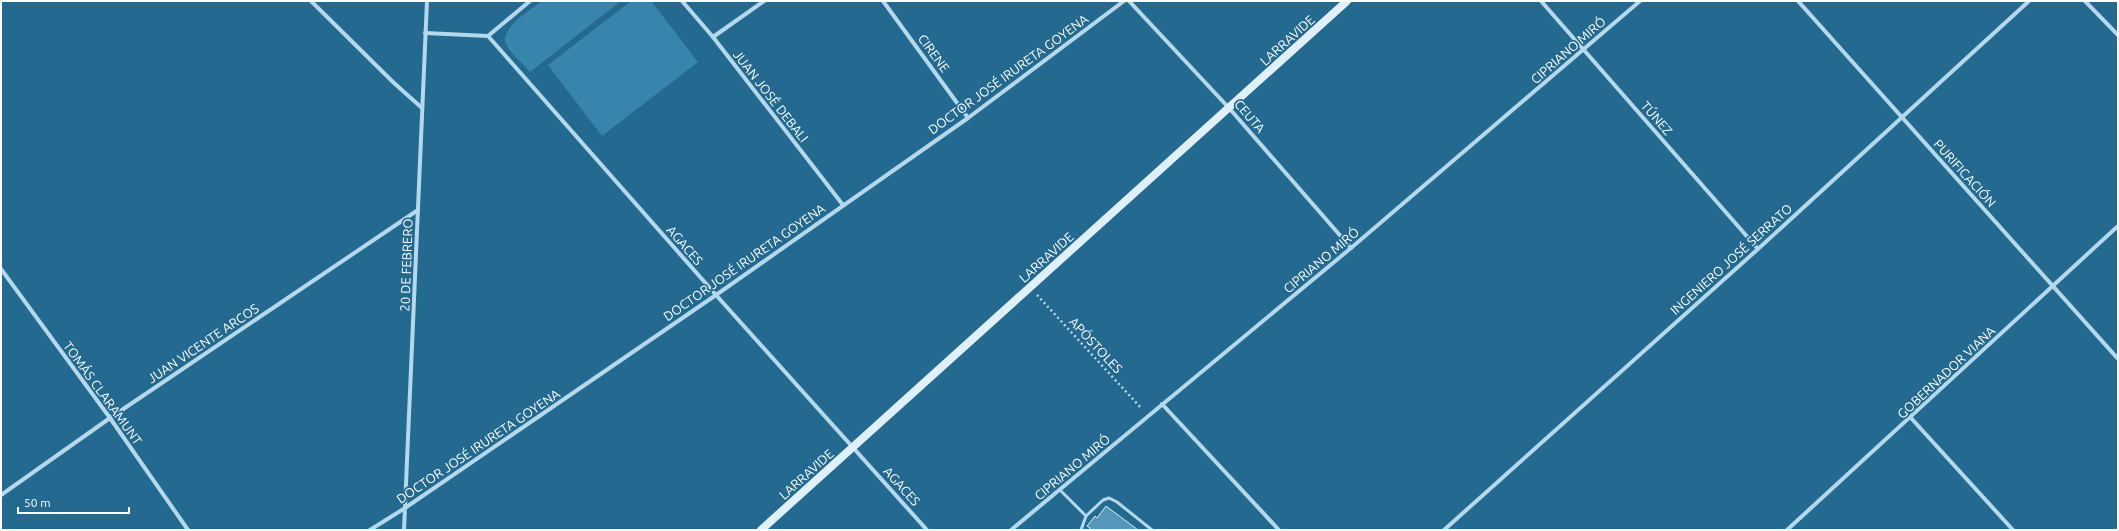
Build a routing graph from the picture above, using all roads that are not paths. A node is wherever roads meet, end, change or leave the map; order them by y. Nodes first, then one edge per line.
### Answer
1 (311, 1) edge
2 (427, 1) edge
3 (530, 1) edge
4 (682, 1) edge
5 (764, 1) edge
6 (883, 1) edge
7 (1124, 1) edge
8 (1129, 1) edge
9 (1348, 1) edge
10 (1541, 1) edge
11 (1640, 1) edge
12 (1798, 1) edge
13 (2029, 1) edge
14 (2085, 1) edge
15 (425, 33) junction
16 (2118, 35) edge
17 (488, 36) junction
18 (714, 37) junction
19 (1583, 50) junction
20 (422, 108) junction
21 (1229, 108) junction
22 (968, 118) junction
23 (1902, 118) junction
24 (843, 205) junction
25 (418, 210) junction
26 (2118, 226) edge
27 (1352, 248) junction
28 (1758, 249) junction
29 (1, 269) edge
30 (2053, 287) junction
31 (716, 295) junction
32 (2118, 359) edge
33 (1162, 404) junction
34 (110, 418) junction
35 (1911, 418) junction
36 (853, 448) junction
37 (1060, 490) junction
38 (1, 495) edge
39 (405, 508) junction
40 (1086, 516) junction
41 (188, 530) edge
42 (370, 530) edge
43 (404, 530) edge
44 (761, 530) edge
45 (928, 530) edge
46 (1012, 530) edge
47 (1081, 530) edge
48 (1152, 530) edge
49 (1279, 530) edge
50 (1444, 530) edge
51 (1787, 530) edge
52 (2013, 530) edge

1 - 20 street
2 - 15 street, 20 DE FEBRERO
3 - 17 street
4 - 18 street, JUAN JOSÉ DEBALI
5 - 18 street
6 - 22 street, CIRENE
7 - 22 street, DOCTOR JOSÉ IRURETA GOYENA
8 - 21 street, CEUTA
9 - 21 street, LARRAVIDE
10 - 19 street, TÚNEZ
11 - 19 street, CIPRIANO MIRÓ
12 - 23 street, PURIFICACIÓN
13 - 23 street, INGENIERO JOSÉ SERRATO
14 - 16 street
15 - 17 street
15 - 20 street, 20 DE FEBRERO
17 - 31 street, AGACES
18 - 24 street, JUAN JOSÉ DEBALI
19 - 27 street, CIPRIANO MIRÓ
19 - 28 street, TÚNEZ
20 - 25 street, 20 DE FEBRERO
21 - 27 street, CEUTA
21 - 36 street, LARRAVIDE
22 - 24 street, DOCTOR JOSÉ IRURETA GOYENA
23 - 28 street, INGENIERO JOSÉ SERRATO
23 - 30 street, PURIFICACIÓN
24 - 31 street, DOCTOR JOSÉ IRURETA GOYENA
25 - 34 street, JUAN VICENTE ARCOS
25 - 39 street, 20 DE FEBRERO
26 - 30 street, GOBERNADOR VIANA
27 - 33 street, CIPRIANO MIRÓ
28 - 50 street, INGENIERO JOSÉ SERRATO
29 - 34 street, TOMÁS CLARAMUNT
30 - 32 street, PURIFICACIÓN
30 - 35 street, GOBERNADOR VIANA
31 - 36 street, AGACES
31 - 39 street, DOCTOR JOSÉ IRURETA GOYENA
33 - 37 street, CIPRIANO MIRÓ
33 - 49 street
34 - 38 street, JUAN VICENTE ARCOS
34 - 41 street, TOMÁS CLARAMUNT
35 - 51 street, GOBERNADOR VIANA
35 - 52 street
36 - 44 street, LARRAVIDE
36 - 45 street, AGACES
37 - 40 lane
37 - 46 street, CIPRIANO MIRÓ
39 - 42 street, DOCTOR JOSÉ IRURETA GOYENA
39 - 43 street, 20 DE FEBRERO
40 - 47 lane
40 - 48 lane

